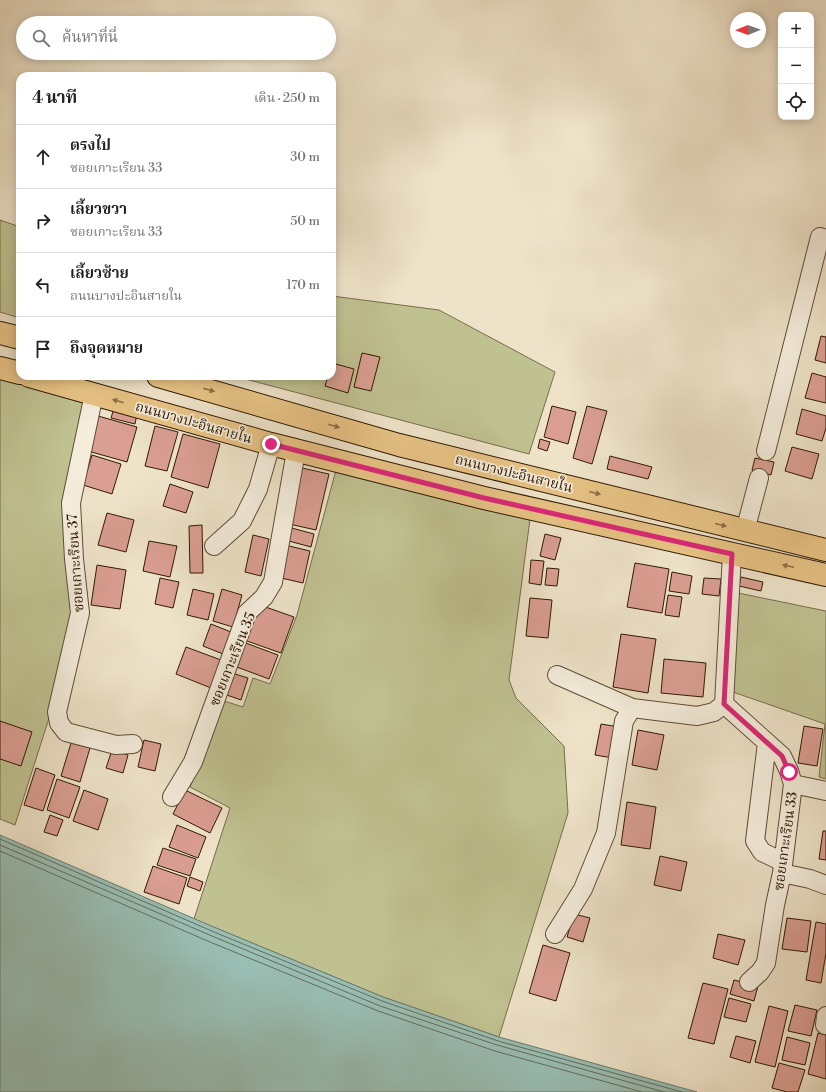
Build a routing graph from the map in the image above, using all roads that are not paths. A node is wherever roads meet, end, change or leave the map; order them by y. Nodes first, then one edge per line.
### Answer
1 (826, 239) edge
2 (0, 333) edge
3 (16, 337) edge
4 (0, 368) edge
5 (16, 372) edge
6 (43, 380) edge
7 (172, 380) edge
8 (94, 394) junction
9 (271, 444) junction
10 (296, 450) junction
11 (766, 451) dead end
12 (759, 478) dead end
13 (745, 531) junction
14 (214, 546) dead end
15 (826, 550) edge
16 (732, 554) junction
17 (826, 575) edge
18 (557, 674) dead end
19 (724, 704) junction
20 (632, 708) junction
21 (767, 743) junction
22 (133, 744) dead end
23 (792, 784) junction
24 (826, 791) edge
25 (172, 797) dead end
26 (783, 867) junction
27 (826, 885) edge
28 (556, 934) dead end
29 (749, 982) dead end

1 - 11 street
2 - 3 main road
4 - 5 main road
6 - 8 main road, ถนนบางปะอินสายใน
7 -> 13 main road, ถนนบางปะอินสายใน
9 -> 8 main road, ถนนบางปะอินสายใน
8 - 22 street, ซอยเกาะเรียน 37
9 - 10 main road, ถนนบางปะอินสายใน
9 - 14 street
10 - 16 main road, ถนนบางปะอินสายใน
10 - 25 street, ซอยเกาะเรียน 35
12 - 13 street
13 - 15 main road, ถนนบางปะอินสายใน
17 -> 16 main road, ถนนบางปะอินสายใน
16 - 19 street
18 - 20 street
19 - 20 street
19 - 21 street, ซอยเกาะเรียน 33
20 - 28 street
21 - 23 street, ซอยเกาะเรียน 33
21 - 26 street
23 - 24 street
23 - 26 street, ซอยเกาะเรียน 33
26 - 27 street
26 - 29 street, ซอยเกาะเรียน 33

